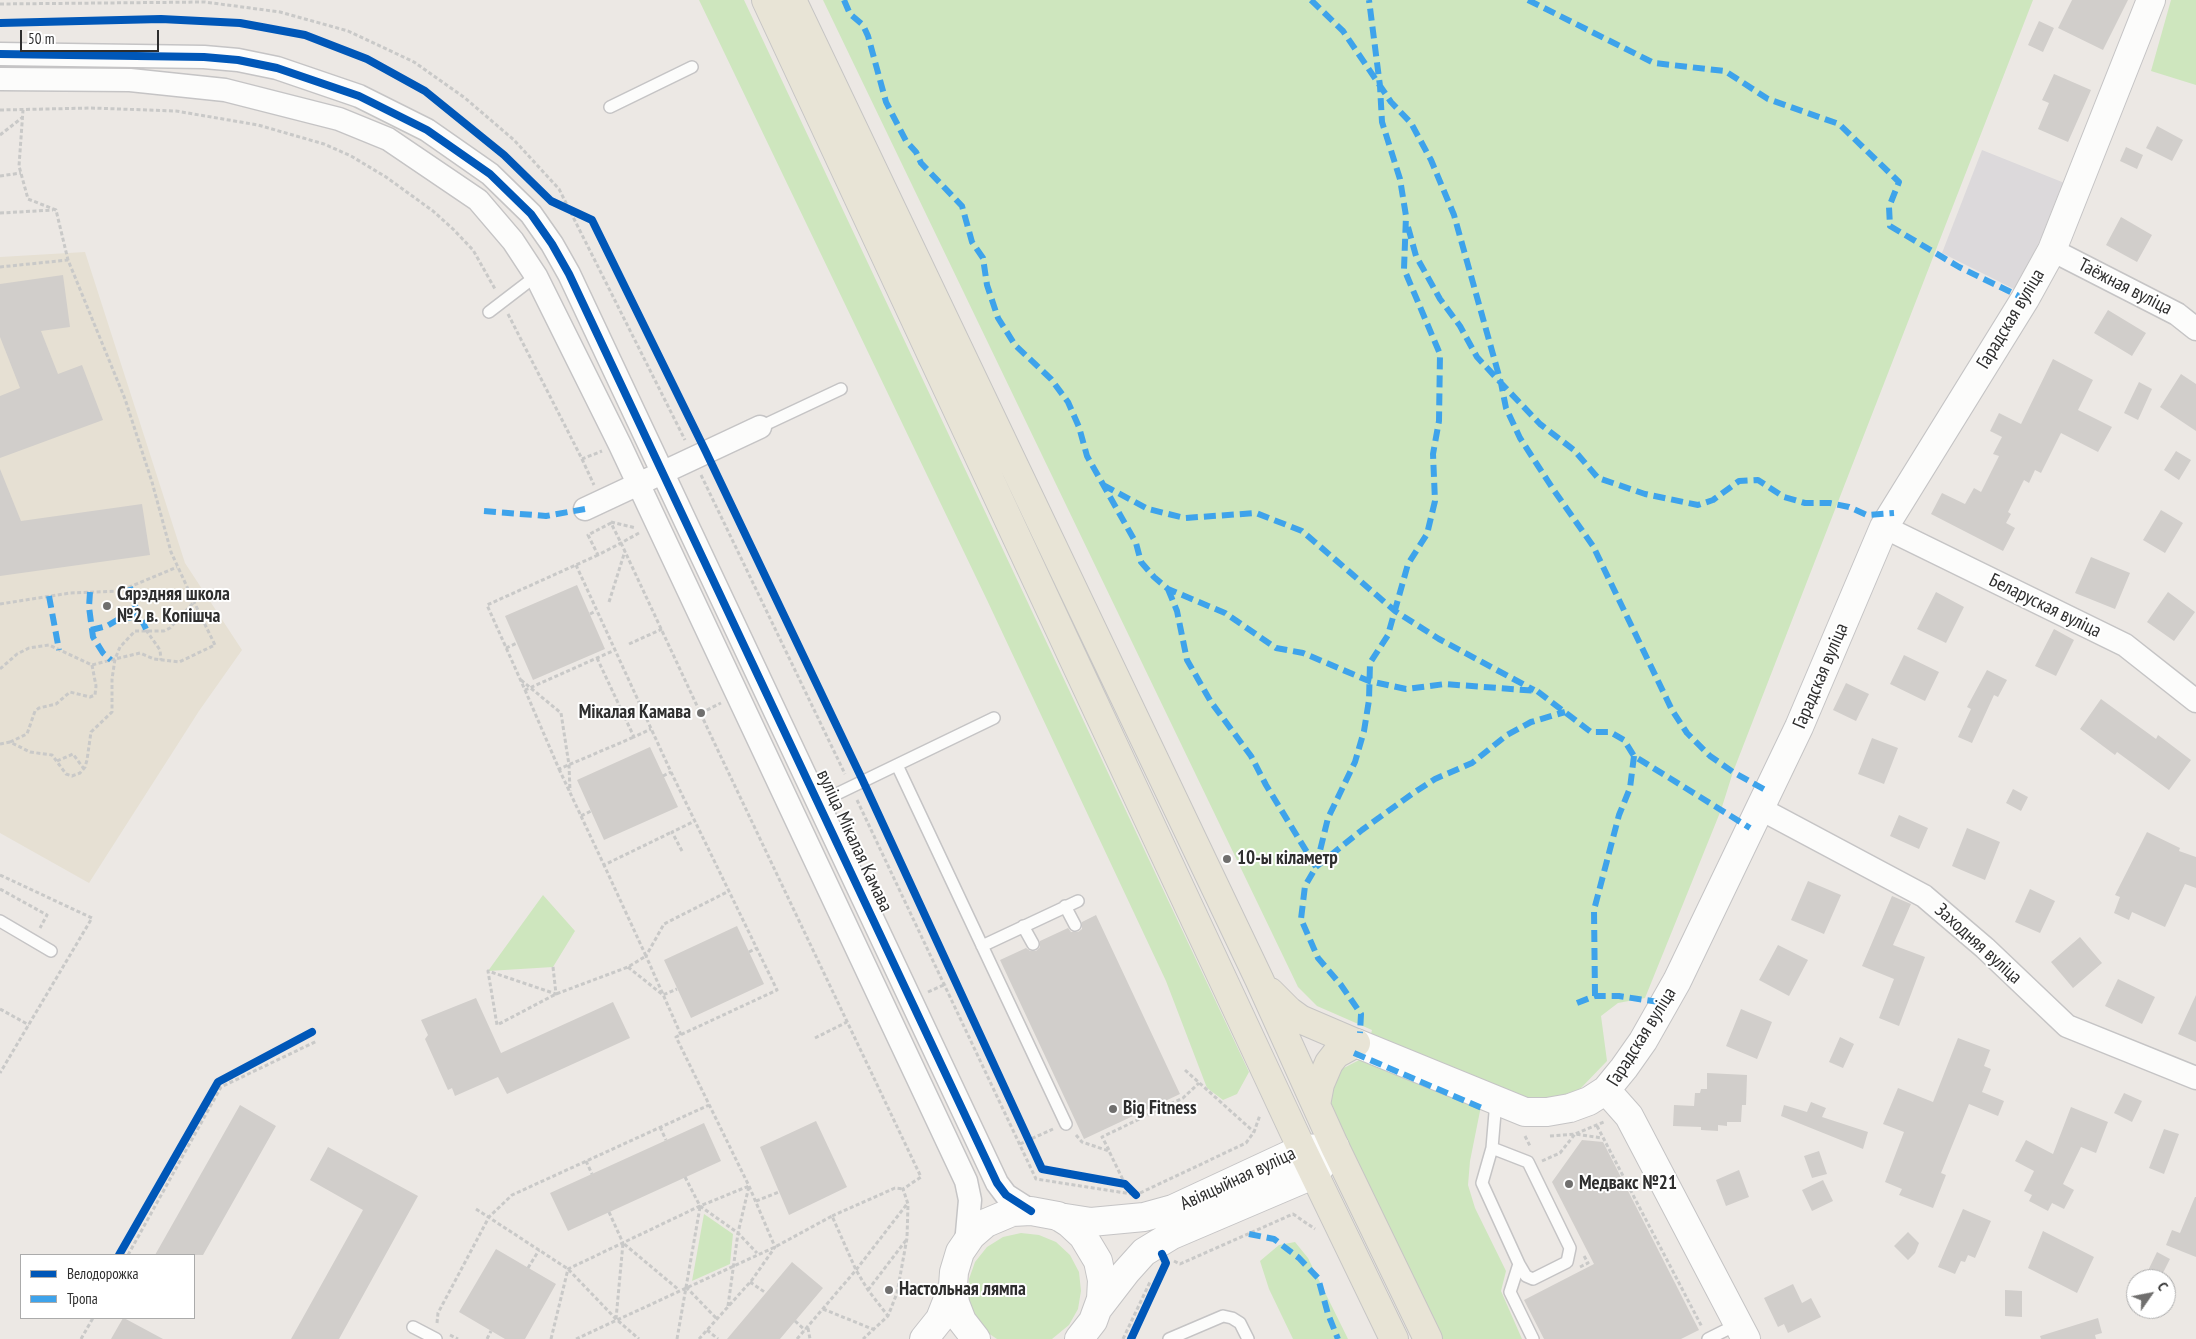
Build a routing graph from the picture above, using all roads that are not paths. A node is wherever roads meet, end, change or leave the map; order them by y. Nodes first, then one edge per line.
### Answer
1 (766, 0) edge
2 (792, 0) edge
3 (2151, 0) edge
4 (0, 54) edge
5 (692, 67) dead end
6 (0, 79) edge
7 (610, 107) dead end
8 (2052, 250) junction
9 (536, 276) junction
10 (489, 312) dead end
11 (2196, 329) edge
12 (841, 389) dead end
13 (760, 427) joint
14 (663, 472) junction
15 (637, 484) junction
16 (585, 509) dead end
17 (1884, 527) junction
18 (2196, 701) edge
19 (994, 718) dead end
20 (897, 765) junction
21 (818, 803) junction
22 (1759, 808) junction
23 (1078, 901) dead end
24 (1065, 906) junction
25 (0, 921) edge
26 (1075, 925) dead end
27 (1023, 926) junction
28 (1033, 944) dead end
29 (982, 946) junction
30 (51, 952) dead end
31 (1259, 979) junction
32 (1356, 1043) junction
33 (2196, 1078) edge
34 (1606, 1090) junction
35 (1496, 1101) junction
36 (1316, 1106) junction
37 (1066, 1124) road end
38 (1335, 1147) junction
39 (1492, 1148) junction
40 (1302, 1149) junction
41 (1315, 1174) junction
42 (1031, 1211) junction
43 (1058, 1216) junction
44 (966, 1244) junction
45 (1518, 1264) junction
46 (953, 1286) junction
47 (413, 1327) dead end
48 (1088, 1329) edge
49 (1742, 1331) edge
50 (437, 1333) edge
51 (1707, 1337) edge
52 (924, 1339) edge
53 (976, 1339) edge
54 (1169, 1339) edge
55 (1248, 1339) edge
56 (1394, 1339) edge
57 (1428, 1339) edge
58 (1533, 1339) edge

1 - 40 main road
2 - 31 main road
3 - 8 street, Гарадская вуліца
4 - 14 street, вуліца Мікалая Камава
5 - 7 lane
6 - 9 street
8 - 11 street, Таёжная вуліца
8 - 17 street, Гарадская вуліца
9 - 10 lane
9 - 15 street
12 - 13 lane
13 - 14 street
14 - 15 street
14 - 21 street, вуліца Мікалая Камава
15 - 16 street
15 - 44 street
17 - 18 street, Беларуская вуліца
17 - 22 street, Гарадская вуліца
19 - 20 lane
20 - 21 lane
20 - 29 lane
21 - 42 street, вуліца Мікалая Камава
22 - 33 street, Заходняя вуліца
22 - 34 street, Гарадская вуліца
23 - 24 lane
24 - 26 lane
24 - 27 lane
25 - 30 lane
27 - 28 lane
27 - 29 lane
29 - 37 lane
31 - 32 main road
31 - 36 main road
32 - 35 street
32 - 36 main road
34 - 35 street
34 - 49 street, Гарадская вуліца
35 - 39 lane
36 - 38 main road
38 - 40 street, Авіяцыйная вуліца
38 - 41 street, Авіяцыйная вуліца
38 - 57 main road
39 - 45 lane
39 - 45 lane
40 - 41 main road
40 - 43 street, Авіяцыйная вуліца
41 - 48 street, Авіяцыйная вуліца
41 - 56 main road
42 - 43 street, Авіяцыйная вуліца
42 - 44 street, Авіяцыйная вуліца
43 - 48 street
44 - 46 street, Авіяцыйная вуліца
45 - 58 lane
46 - 52 street
46 - 53 street
47 - 50 lane
49 - 51 lane
54 - 55 lane

